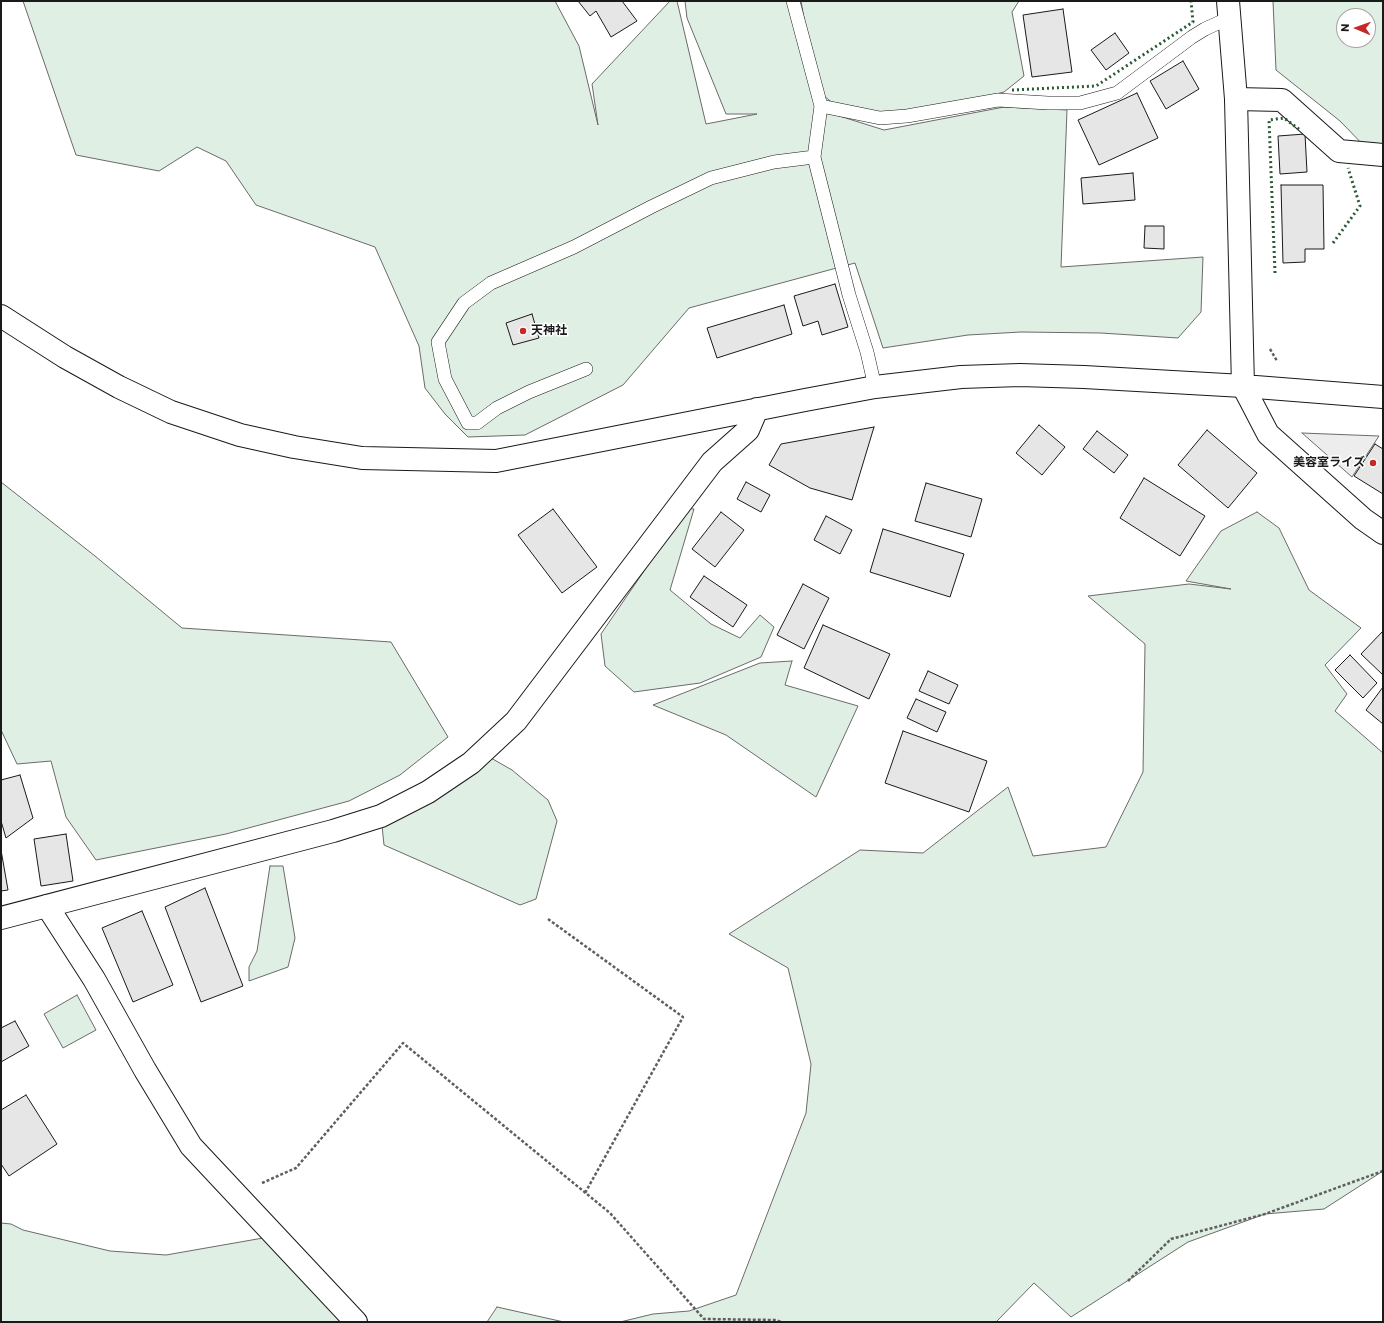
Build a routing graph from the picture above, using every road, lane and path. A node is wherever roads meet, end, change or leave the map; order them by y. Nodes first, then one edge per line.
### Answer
1 (793, 1) edge
2 (1229, 9) edge
3 (1236, 99) junction
4 (821, 106) junction
5 (1383, 155) edge
6 (814, 157) junction
7 (1, 316) edge
8 (1268, 345) dead end
9 (1278, 362) dead end
10 (586, 369) dead end
11 (1243, 386) junction
12 (875, 387) junction
13 (1383, 397) edge
14 (757, 408) junction
15 (1383, 533) edge
16 (47, 906) junction
17 (1, 918) edge
18 (548, 919) dead end
19 (1383, 1171) edge
20 (585, 1193) junction
21 (235, 1194) junction
22 (1128, 1281) dead end
23 (356, 1322) edge
24 (781, 1322) edge

1 - 4 lane
2 - 3 street
2 - 4 lane
3 - 5 street
3 - 11 street
4 - 6 lane
6 - 10 lane
6 - 12 lane
7 - 14 street
8 - 9 path
11 - 12 street
11 - 13 street
11 - 15 street
12 - 14 street
14 - 16 street
16 - 17 street
16 - 21 street
18 - 20 path
19 - 22 path
20 - 21 path
20 - 24 path
21 - 23 street

